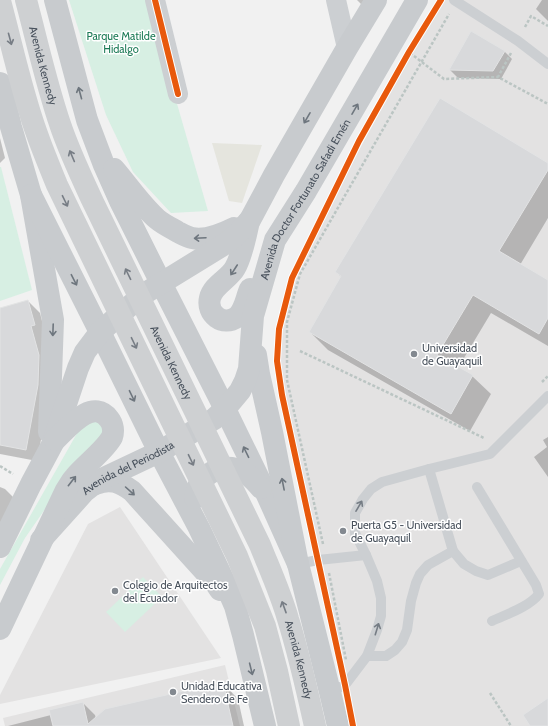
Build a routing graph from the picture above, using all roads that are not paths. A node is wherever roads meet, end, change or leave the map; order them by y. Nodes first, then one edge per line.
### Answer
1 (26, 0) edge
2 (55, 0) edge
3 (155, 0) edge
4 (336, 0) edge
5 (376, 0) edge
6 (417, 0) edge
7 (454, 0) edge
8 (0, 1) edge
9 (347, 48) junction
10 (548, 64) edge
11 (0, 83) edge
12 (178, 94) dead end
13 (87, 120) junction
14 (31, 195) junction
15 (120, 201) junction
16 (253, 213) junction
17 (50, 233) junction
18 (275, 240) junction
19 (161, 283) junction
20 (100, 332) junction
21 (252, 336) junction
22 (548, 396) edge
23 (225, 409) junction
24 (50, 448) junction
25 (159, 452) junction
26 (429, 469) junction
27 (94, 484) junction
28 (477, 487) dead end
29 (267, 495) junction
30 (199, 528) junction
31 (42, 540) junction
32 (0, 547) edge
33 (452, 550) junction
34 (366, 555) junction
35 (521, 561) junction
36 (298, 564) junction
37 (492, 621) dead end
38 (0, 629) edge
39 (243, 635) junction
40 (367, 656) junction
41 (338, 688) junction
42 (265, 726) edge
43 (289, 726) edge
44 (315, 726) edge
45 (338, 726) edge

44 -> 1 main road, Avenida Kennedy, bridge
13 -> 2 main road
3 - 12 street
4 - 9 street
5 - 9 main road
18 -> 6 main road, Avenida Doctor Fortunato Safadi Emén
7 - 10 lane
8 -> 43 main road, bridge
9 -> 16 main road
11 - 14 main road
13 - 15 main road
16 -> 13 main road
14 - 17 main road
14 -> 24 main road
15 - 17 main road
15 - 19 main road
16 -> 18 main road
16 - 19 main road
17 -> 20 main road
18 - 21 main road, Avenida Doctor Fortunato Safadi Emén
19 - 20 main road
19 - 23 main road
20 - 24 main road
20 -> 25 main road
21 - 23 main road, Avenida Doctor Fortunato Safadi Emén
36 -> 21 main road
22 - 26 lane
23 - 25 main road, Avenida del Periodista
29 -> 23 main road
31 -> 24 main road
24 - 32 main road
25 - 27 main road, Avenida del Periodista
25 - 30 main road
26 - 33 lane
34 -> 26 lane
27 - 31 main road, Avenida del Periodista
27 -> 39 main road
28 - 35 lane
29 - 30 main road
29 - 36 main road
30 - 39 main road
31 - 38 main road
33 - 35 lane
33 - 40 lane
34 - 36 lane
40 -> 34 lane
35 - 37 lane
36 - 41 main road
39 -> 42 main road
40 - 41 lane
41 - 45 main road

